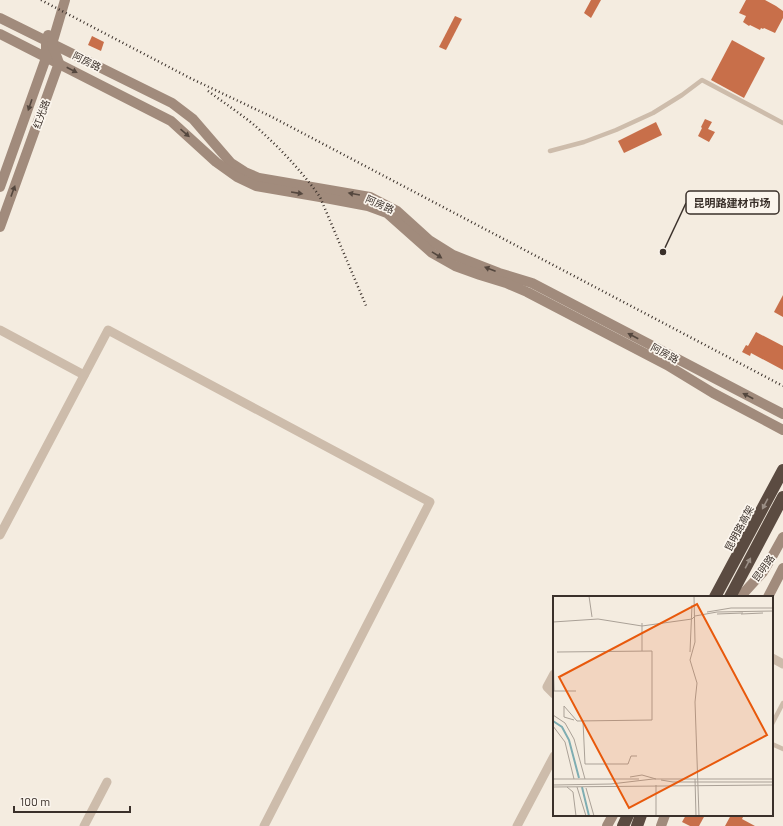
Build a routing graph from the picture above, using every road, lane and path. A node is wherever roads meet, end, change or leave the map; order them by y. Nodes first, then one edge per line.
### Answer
1 (58, 0) edge
2 (65, 0) edge
3 (0, 18) edge
4 (0, 34) edge
5 (49, 42) junction
6 (46, 58) junction
7 (59, 63) junction
8 (783, 123) edge
9 (550, 151) dead end
10 (0, 187) edge
11 (0, 227) edge
12 (0, 330) edge
13 (84, 375) junction
14 (783, 414) edge
15 (783, 430) edge
16 (783, 470) edge
17 (783, 497) edge
18 (0, 535) edge
19 (783, 537) edge
20 (783, 568) edge
21 (716, 596) edge
22 (731, 596) edge
23 (741, 596) edge
24 (769, 596) edge
25 (773, 659) edge
26 (783, 664) edge
27 (553, 676) edge
28 (553, 693) edge
29 (783, 703) edge
30 (773, 722) edge
31 (773, 745) edge
32 (783, 750) edge
33 (553, 758) edge
34 (107, 782) dead end
35 (612, 816) edge
36 (628, 816) edge
37 (641, 816) edge
38 (665, 816) edge
39 (84, 826) edge
40 (265, 826) edge
41 (517, 826) edge
42 (607, 826) edge
43 (623, 826) edge
44 (637, 826) edge
45 (660, 826) edge

1 - 5 main road, 红光路
2 - 5 main road, 红光路
3 - 5 main road, 阿房路
4 - 6 main road, 阿房路
5 - 6 main road, 红光路
5 - 7 main road
14 -> 5 main road, 阿房路
6 - 7 main road, 阿房路
6 -> 10 main road, 红光路
11 -> 7 main road, 红光路
7 -> 15 main road, 阿房路
8 - 9 lane
12 - 13 street
13 - 18 street
13 - 40 street
16 -> 21 highway, 昆明路高架
22 -> 17 highway
19 - 23 main road, 昆明路
20 - 24 main road, 昆明路
25 - 26 street
27 - 28 street
29 - 30 lane
31 - 32 lane
33 - 41 street
34 - 39 street
35 - 42 main road
36 - 43 highway
37 - 44 highway
38 - 45 main road

